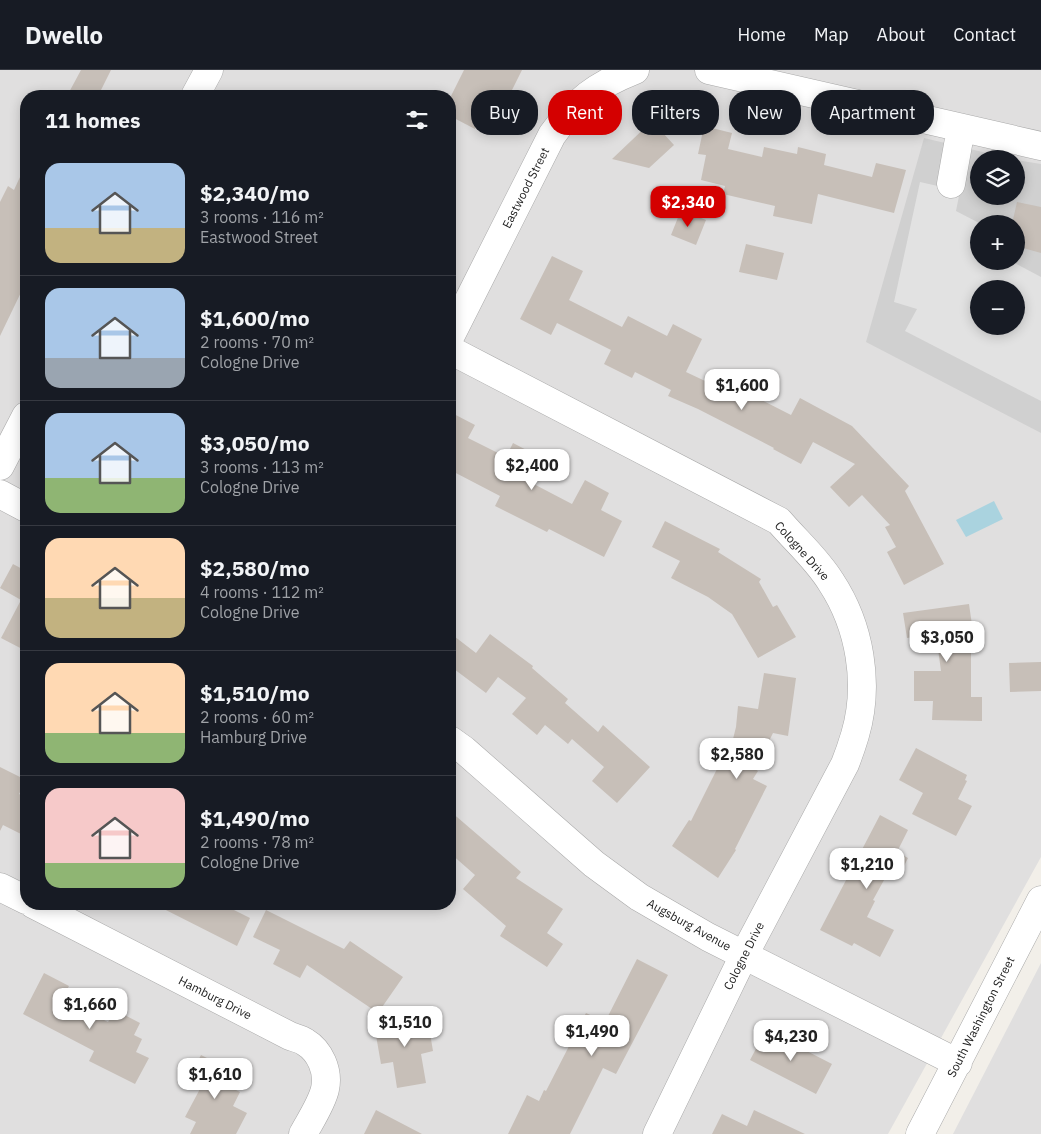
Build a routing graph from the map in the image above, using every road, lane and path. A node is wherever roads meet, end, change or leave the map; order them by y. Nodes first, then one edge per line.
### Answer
1 (209, 70) edge
2 (635, 70) edge
3 (709, 70) edge
4 (198, 90) edge
5 (961, 128) junction
6 (1041, 146) edge
7 (951, 184) dead end
8 (456, 325) edge
9 (456, 353) edge
10 (20, 428) edge
11 (0, 466) edge
12 (0, 494) edge
13 (20, 505) edge
14 (456, 744) edge
15 (0, 887) edge
16 (20, 897) edge
17 (1041, 900) edge
18 (45, 910) edge
19 (744, 955) junction
20 (958, 1063) junction
21 (304, 1134) edge
22 (658, 1134) edge
23 (920, 1134) edge

1 - 4 street
2 - 8 street, Eastwood Street
3 - 5 street
5 - 6 street
5 - 7 street
9 - 19 street, Cologne Drive
10 - 11 street
12 - 13 street
14 - 19 street, Augsburg Avenue
15 - 16 street
17 - 20 street, South Washington Street
18 - 21 street, Hamburg Drive
19 - 20 street, Augsburg Avenue
19 - 22 street, Cologne Drive
20 - 23 street, South Washington Street

